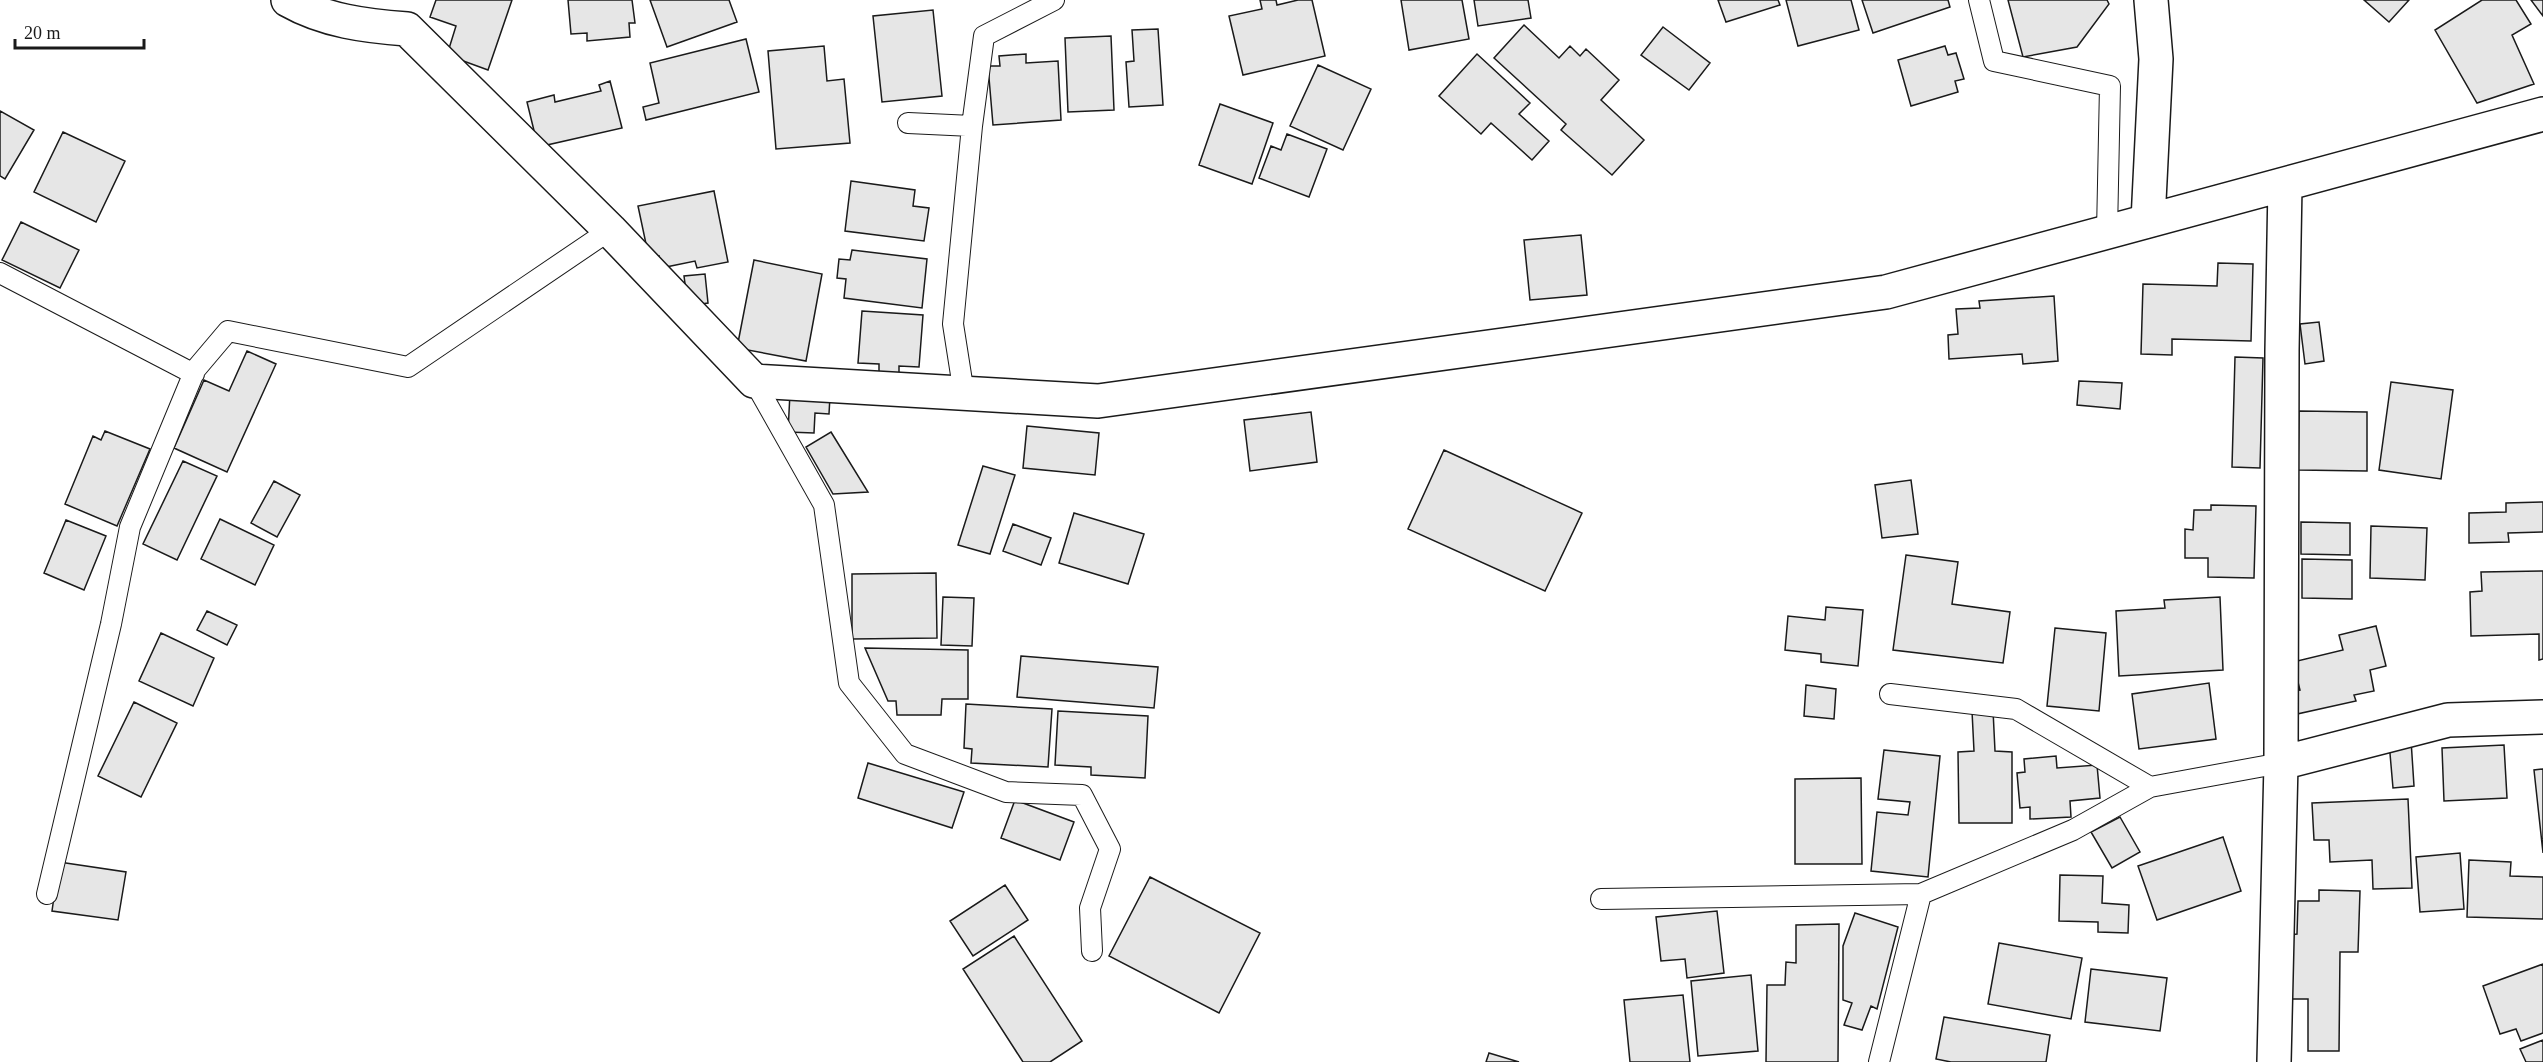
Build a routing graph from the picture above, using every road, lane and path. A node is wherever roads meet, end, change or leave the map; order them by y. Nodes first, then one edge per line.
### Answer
1 (1054, 0) edge
2 (1980, 0) edge
3 (2151, 0) edge
4 (291, 1) edge
5 (2543, 114) edge
6 (908, 123) dead end
7 (972, 126) junction
8 (2285, 185) junction
9 (2148, 221) junction
10 (610, 230) junction
11 (2107, 232) junction
12 (0, 273) edge
13 (194, 374) junction
14 (754, 381) junction
15 (964, 394) junction
16 (1890, 694) dead end
17 (2543, 717) edge
18 (2281, 763) junction
19 (2150, 788) junction
20 (47, 894) dead end
21 (1921, 894) junction
22 (1601, 899) dead end
23 (1092, 951) dead end
24 (1879, 1062) edge
25 (2274, 1062) edge

1 - 7 lane
2 - 11 lane
3 - 9 street
4 - 10 street
5 - 8 street
6 - 7 lane
7 - 15 lane
8 - 9 street
8 - 18 street
9 - 11 street
10 - 13 lane
10 - 14 street
11 - 15 street
12 - 13 lane
13 - 20 lane
14 - 15 street
14 - 23 lane
16 - 19 lane
17 - 18 street
18 - 19 lane
18 - 25 street
19 - 21 lane
21 - 22 lane
21 - 24 lane

